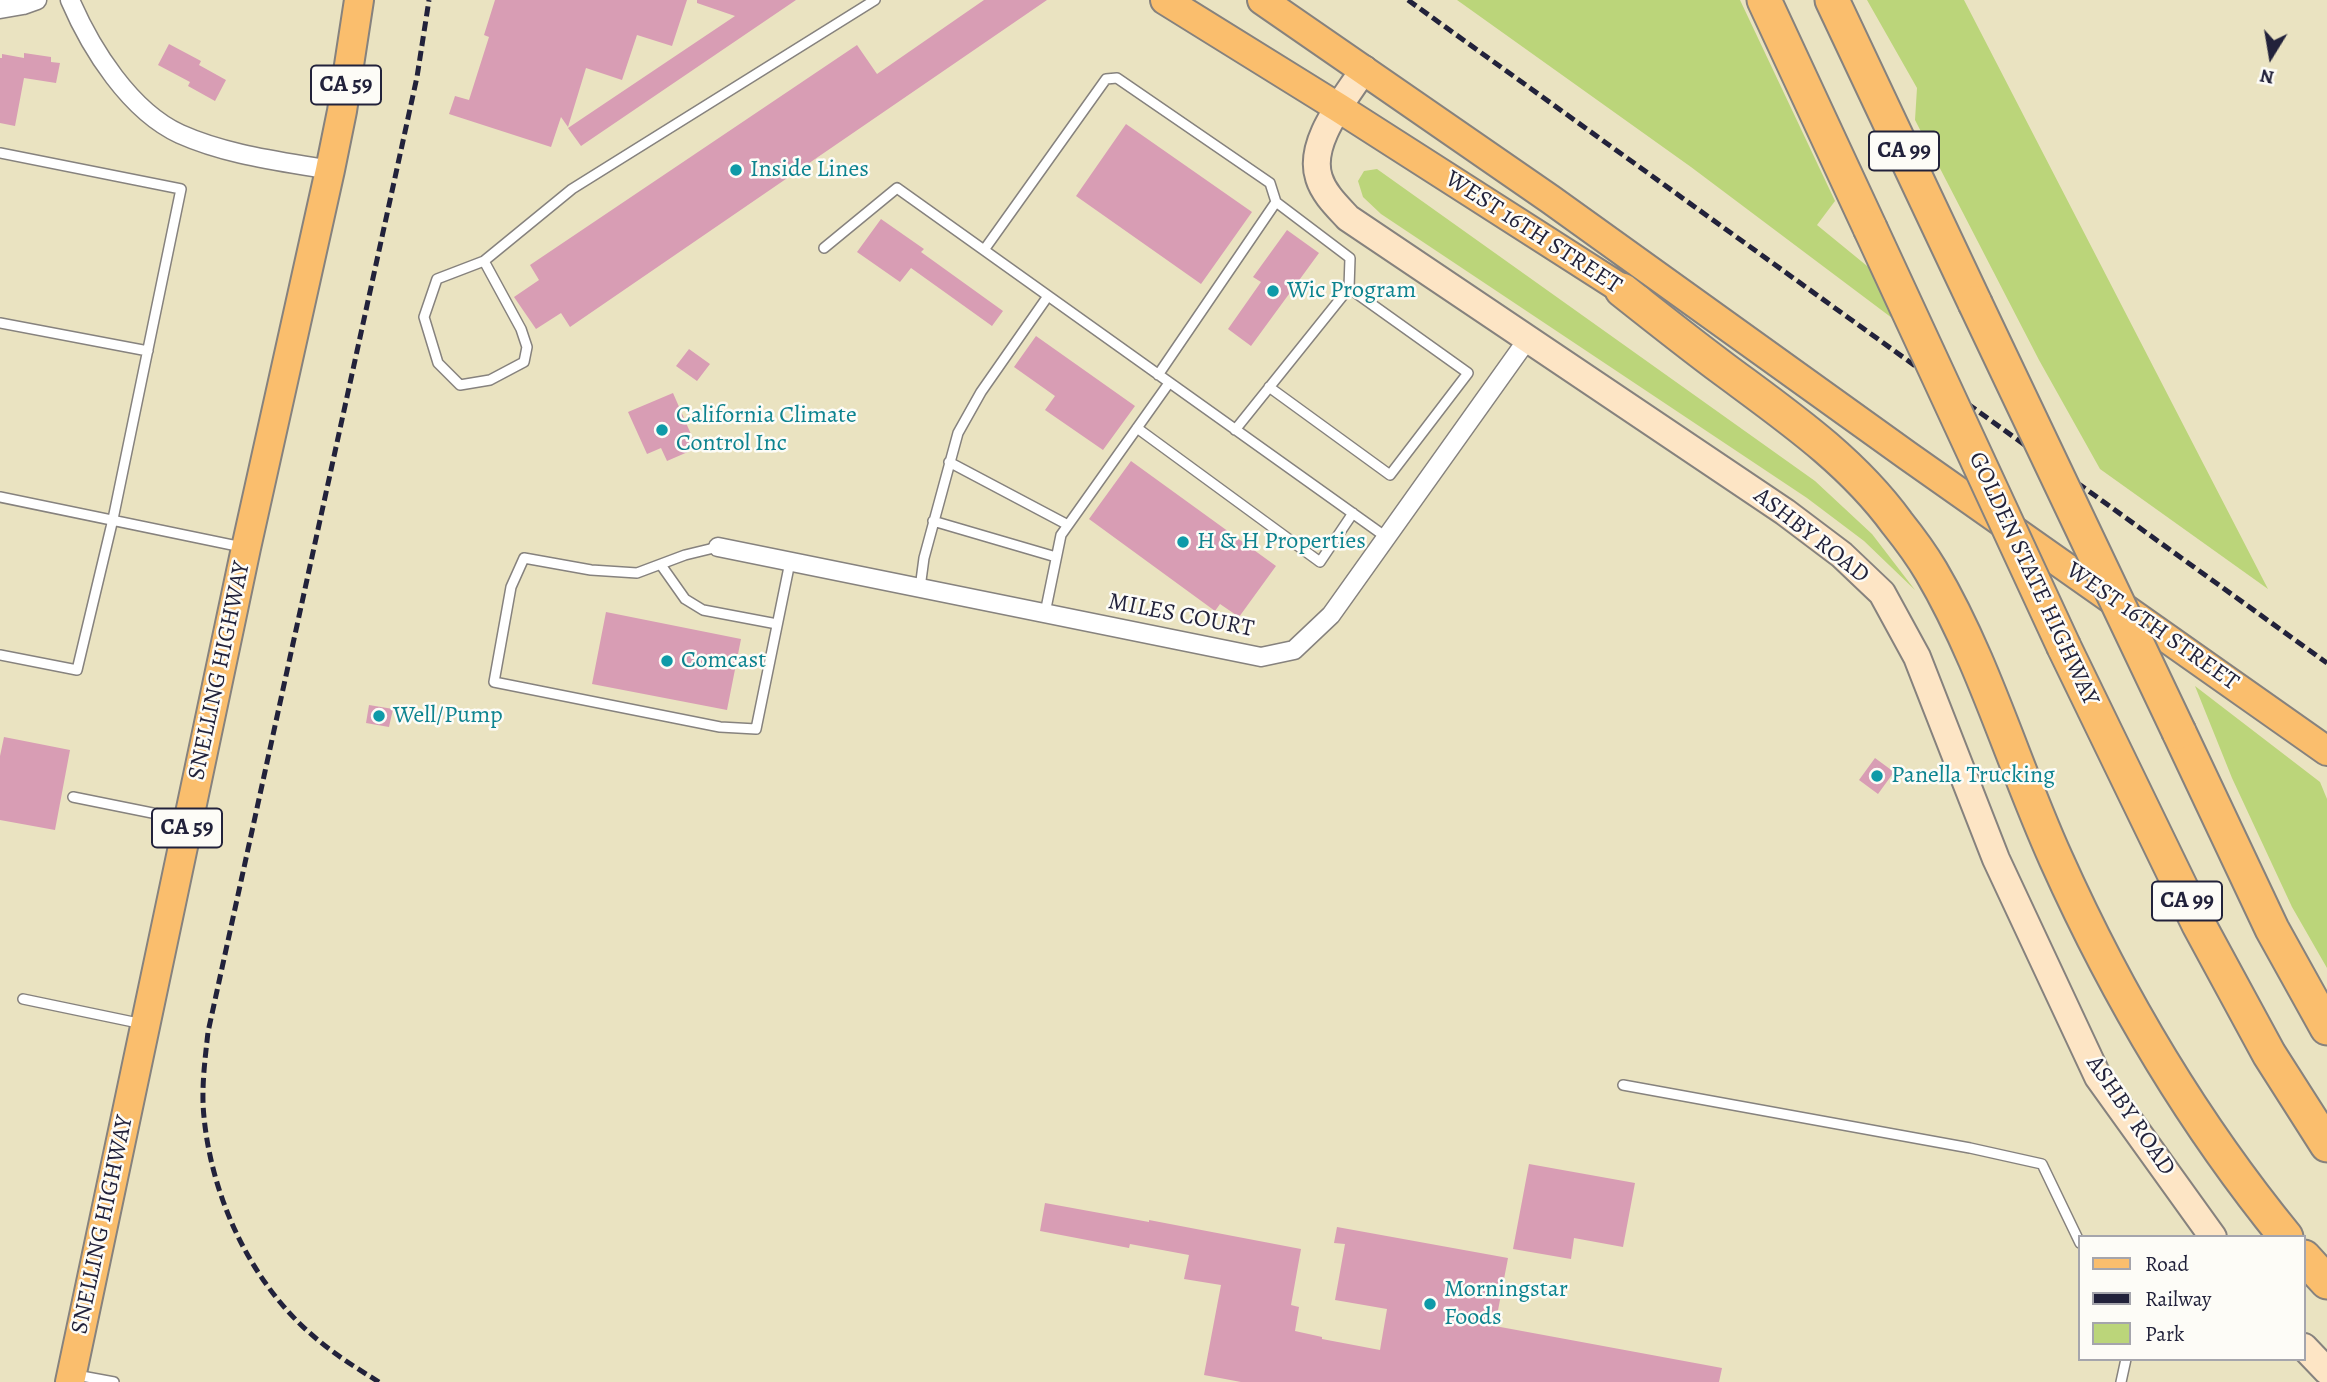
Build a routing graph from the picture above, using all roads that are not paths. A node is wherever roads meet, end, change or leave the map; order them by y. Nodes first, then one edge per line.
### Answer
1 (37, 0) edge
2 (70, 0) edge
3 (359, 0) edge
4 (875, 0) edge
5 (1165, 0) edge
6 (1262, 0) edge
7 (1764, 0) edge
8 (1832, 0) edge
9 (0, 9) edge
10 (1364, 69) junction
11 (1339, 108) junction
12 (0, 153) edge
13 (330, 170) junction
14 (1276, 202) junction
15 (824, 248) dead end
16 (984, 250) junction
17 (484, 261) junction
18 (1349, 288) junction
19 (1622, 290) junction
20 (1048, 296) junction
21 (0, 323) edge
22 (1527, 340) junction
23 (148, 351) junction
24 (1158, 375) junction
25 (1169, 383) junction
26 (1269, 387) junction
27 (1138, 428) junction
28 (1234, 430) junction
29 (1908, 456) junction
30 (950, 462) junction
31 (0, 497) edge
32 (1353, 513) junction
33 (113, 519) junction
34 (933, 521) junction
35 (1068, 525) junction
36 (1386, 537) junction
37 (719, 547) joint
38 (246, 548) junction
39 (1056, 557) junction
40 (790, 562) junction
41 (661, 565) junction
42 (920, 588) junction
43 (1045, 613) junction
44 (778, 624) junction
45 (0, 655) edge
46 (2327, 751) edge
47 (73, 797) dead end
48 (188, 821) junction
49 (23, 999) dead end
50 (145, 1024) junction
51 (2327, 1028) edge
52 (1623, 1085) dead end
53 (2327, 1145) edge
54 (2212, 1235) edge
55 (2284, 1235) edge
56 (2078, 1239) edge
57 (2306, 1259) edge
58 (2327, 1282) edge
59 (2306, 1349) edge
60 (2126, 1361) edge
61 (2327, 1371) edge
62 (70, 1378) edge
63 (114, 1382) edge
64 (2121, 1382) edge

1 - 9 street
2 - 13 street
3 - 13 main road, SNELLING HIGHWAY / CA 59
4 - 17 lane
5 - 11 main road, WEST 16TH STREET
6 - 10 main road, WEST 16TH STREET
7 - 53 highway, GOLDEN STATE HIGHWAY / CA 99, bridge
8 - 51 highway, CA 99, bridge
10 - 11 main road, ASHBY ROAD
10 - 29 main road, WEST 16TH STREET
11 - 19 main road, WEST 16TH STREET
11 - 22 main road, ASHBY ROAD
12 - 23 lane
13 - 38 main road, SNELLING HIGHWAY / CA 59
14 - 16 lane
14 - 18 lane
14 - 24 lane
15 - 16 lane
16 - 20 lane
17 - 17 lane
18 - 26 lane
18 - 26 lane
19 - 29 main road, WEST 16TH STREET
19 - 55 highway
20 - 24 lane
20 - 30 lane
21 - 23 lane
22 - 36 street, MILES COURT
22 - 54 main road, ASHBY ROAD
23 - 33 lane
24 - 25 lane
25 - 27 lane
25 - 28 lane
26 - 28 lane
27 - 32 lane
27 - 35 lane
28 - 32 lane
29 - 46 main road, WEST 16TH STREET
30 - 34 lane
30 - 35 lane
31 - 33 lane
32 - 36 lane
33 - 38 lane
33 - 45 lane
34 - 39 lane
34 - 42 lane
35 - 39 lane
36 - 43 street, MILES COURT
37 - 40 street, MILES COURT
37 - 41 lane
38 - 48 main road, SNELLING HIGHWAY / CA 59
39 - 43 lane
40 - 42 street, MILES COURT
40 - 44 lane
41 - 44 lane
41 - 44 lane
42 - 43 street, MILES COURT
47 - 48 lane
48 - 50 main road, SNELLING HIGHWAY / CA 59
49 - 50 lane
50 - 62 main road, SNELLING HIGHWAY / CA 59
52 - 56 lane
57 - 58 highway
59 - 61 main road
60 - 64 lane
62 - 63 lane

